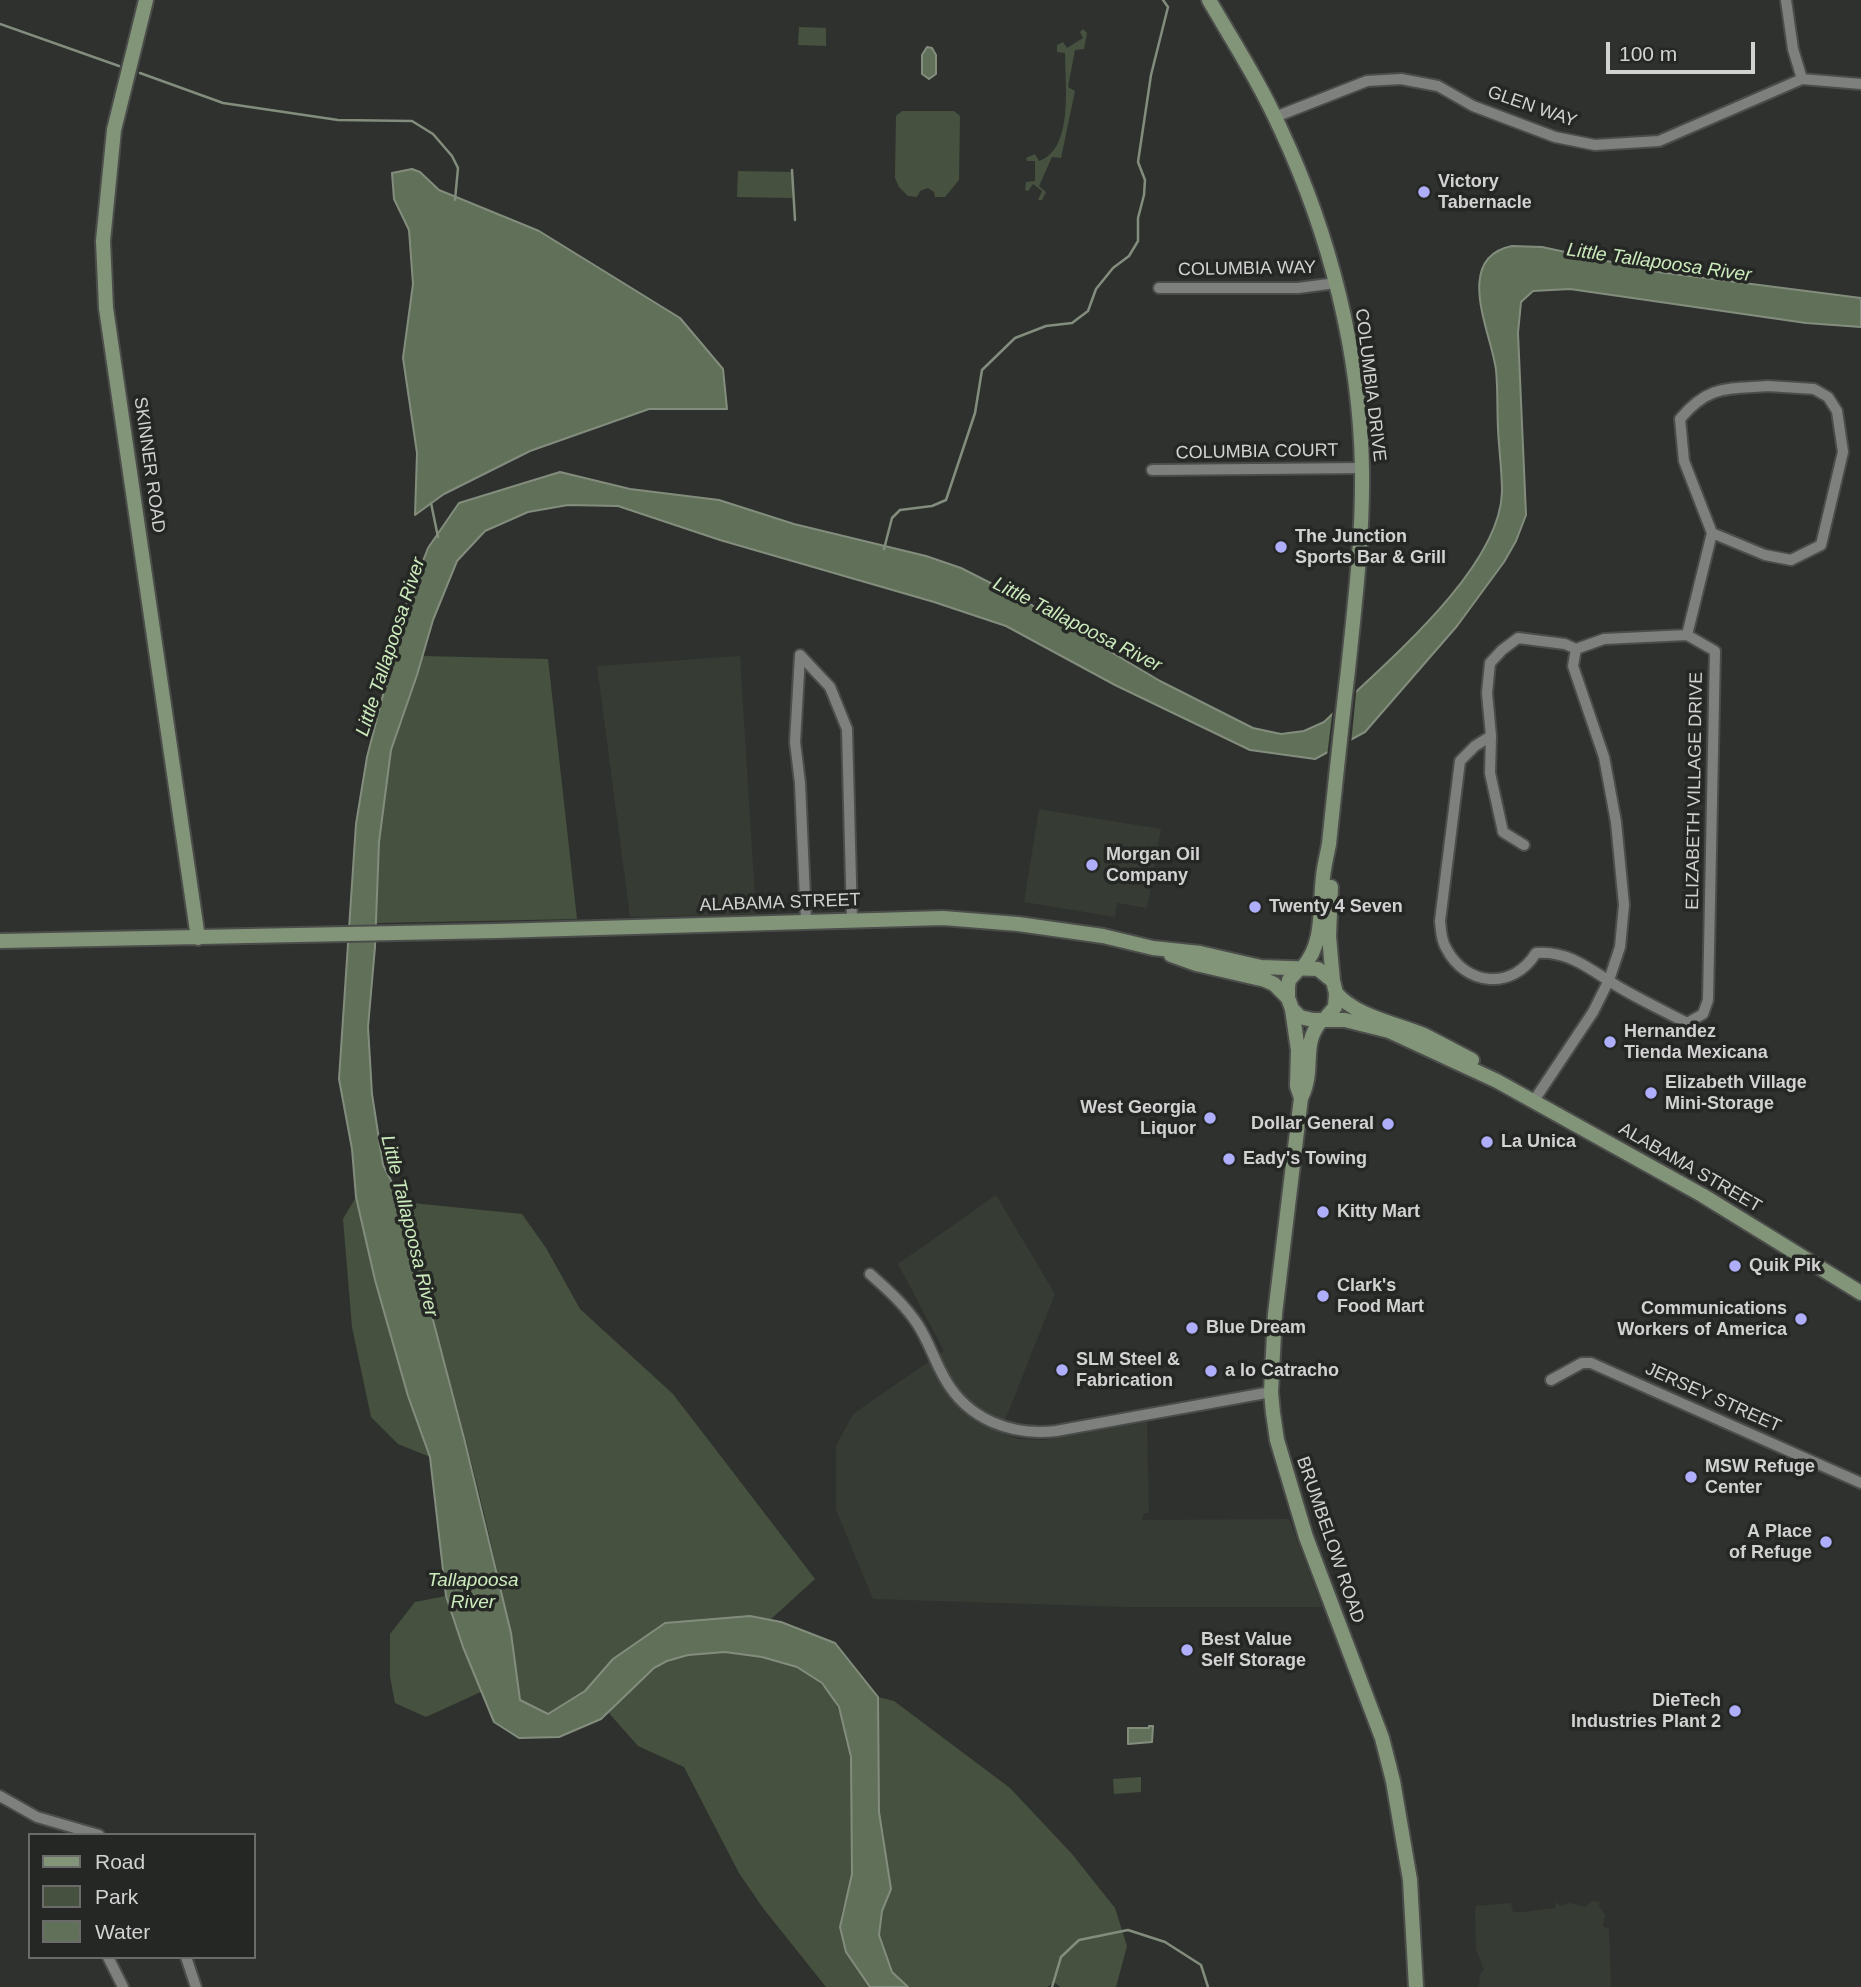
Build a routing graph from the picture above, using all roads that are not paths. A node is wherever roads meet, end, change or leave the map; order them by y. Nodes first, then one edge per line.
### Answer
1 (146, 0) edge
2 (1209, 0) edge
3 (1786, 0) edge
4 (1802, 79) junction
5 (1861, 84) edge
6 (1275, 117) junction
7 (1336, 284) junction
8 (1159, 288) dead end
9 (1362, 468) junction
10 (1152, 470) dead end
11 (1712, 533) junction
12 (1687, 635) junction
13 (1576, 649) junction
14 (1491, 736) junction
15 (1329, 844) junction
16 (1524, 845) dead end
17 (852, 920) junction
18 (806, 921) junction
19 (198, 937) junction
20 (0, 941) edge
21 (1153, 948) junction
22 (1301, 968) junction
23 (1609, 980) junction
24 (1335, 987) junction
25 (1290, 1003) junction
26 (1323, 1021) junction
27 (1497, 1081) junction
28 (1301, 1098) junction
29 (1533, 1102) junction
30 (870, 1274) dead end
31 (1861, 1293) edge
32 (1550, 1380) dead end
33 (1271, 1392) junction
34 (1861, 1483) edge
35 (0, 1796) edge
36 (92, 1833) edge
37 (109, 1959) edge
38 (187, 1959) edge
39 (123, 1987) edge
40 (196, 1987) edge
41 (1416, 1987) edge

1 - 19 main road, SKINNER ROAD
2 - 6 main road, COLUMBIA DRIVE
3 - 4 street
4 - 5 street, GLEN WAY
4 - 6 street, GLEN WAY
6 - 7 main road, COLUMBIA DRIVE
7 - 8 street, COLUMBIA WAY
7 - 9 main road, COLUMBIA DRIVE
9 - 10 street, COLUMBIA COURT
9 - 15 main road, COLUMBIA DRIVE
11 - 11 street
11 - 12 street
12 - 13 street
12 - 23 street, ELIZABETH VILLAGE DRIVE
13 - 14 street
13 - 23 street
14 - 16 street
14 - 23 street
15 - 22 main road, COLUMBIA DRIVE
15 - 24 main road, COLUMBIA DRIVE
17 - 18 main road, ALABAMA STREET
17 - 18 street
17 - 21 main road, ALABAMA STREET
18 - 19 main road, ALABAMA STREET
19 - 20 main road, ALABAMA STREET
21 - 22 main road, ALABAMA STREET
21 - 25 main road, ALABAMA STREET
22 - 24 main road
22 - 25 main road
23 - 29 street
24 - 26 main road
24 - 27 main road, ALABAMA STREET
25 - 26 main road
25 - 28 main road, BRUMBELOW ROAD
26 - 27 main road, ALABAMA STREET
26 - 28 main road, BRUMBELOW ROAD
27 - 29 main road, ALABAMA STREET
28 - 33 main road, BRUMBELOW ROAD
29 - 31 main road, ALABAMA STREET
30 - 33 street
32 - 34 street, JERSEY STREET
33 - 41 main road, BRUMBELOW ROAD
35 - 36 street
37 - 39 street
38 - 40 street

